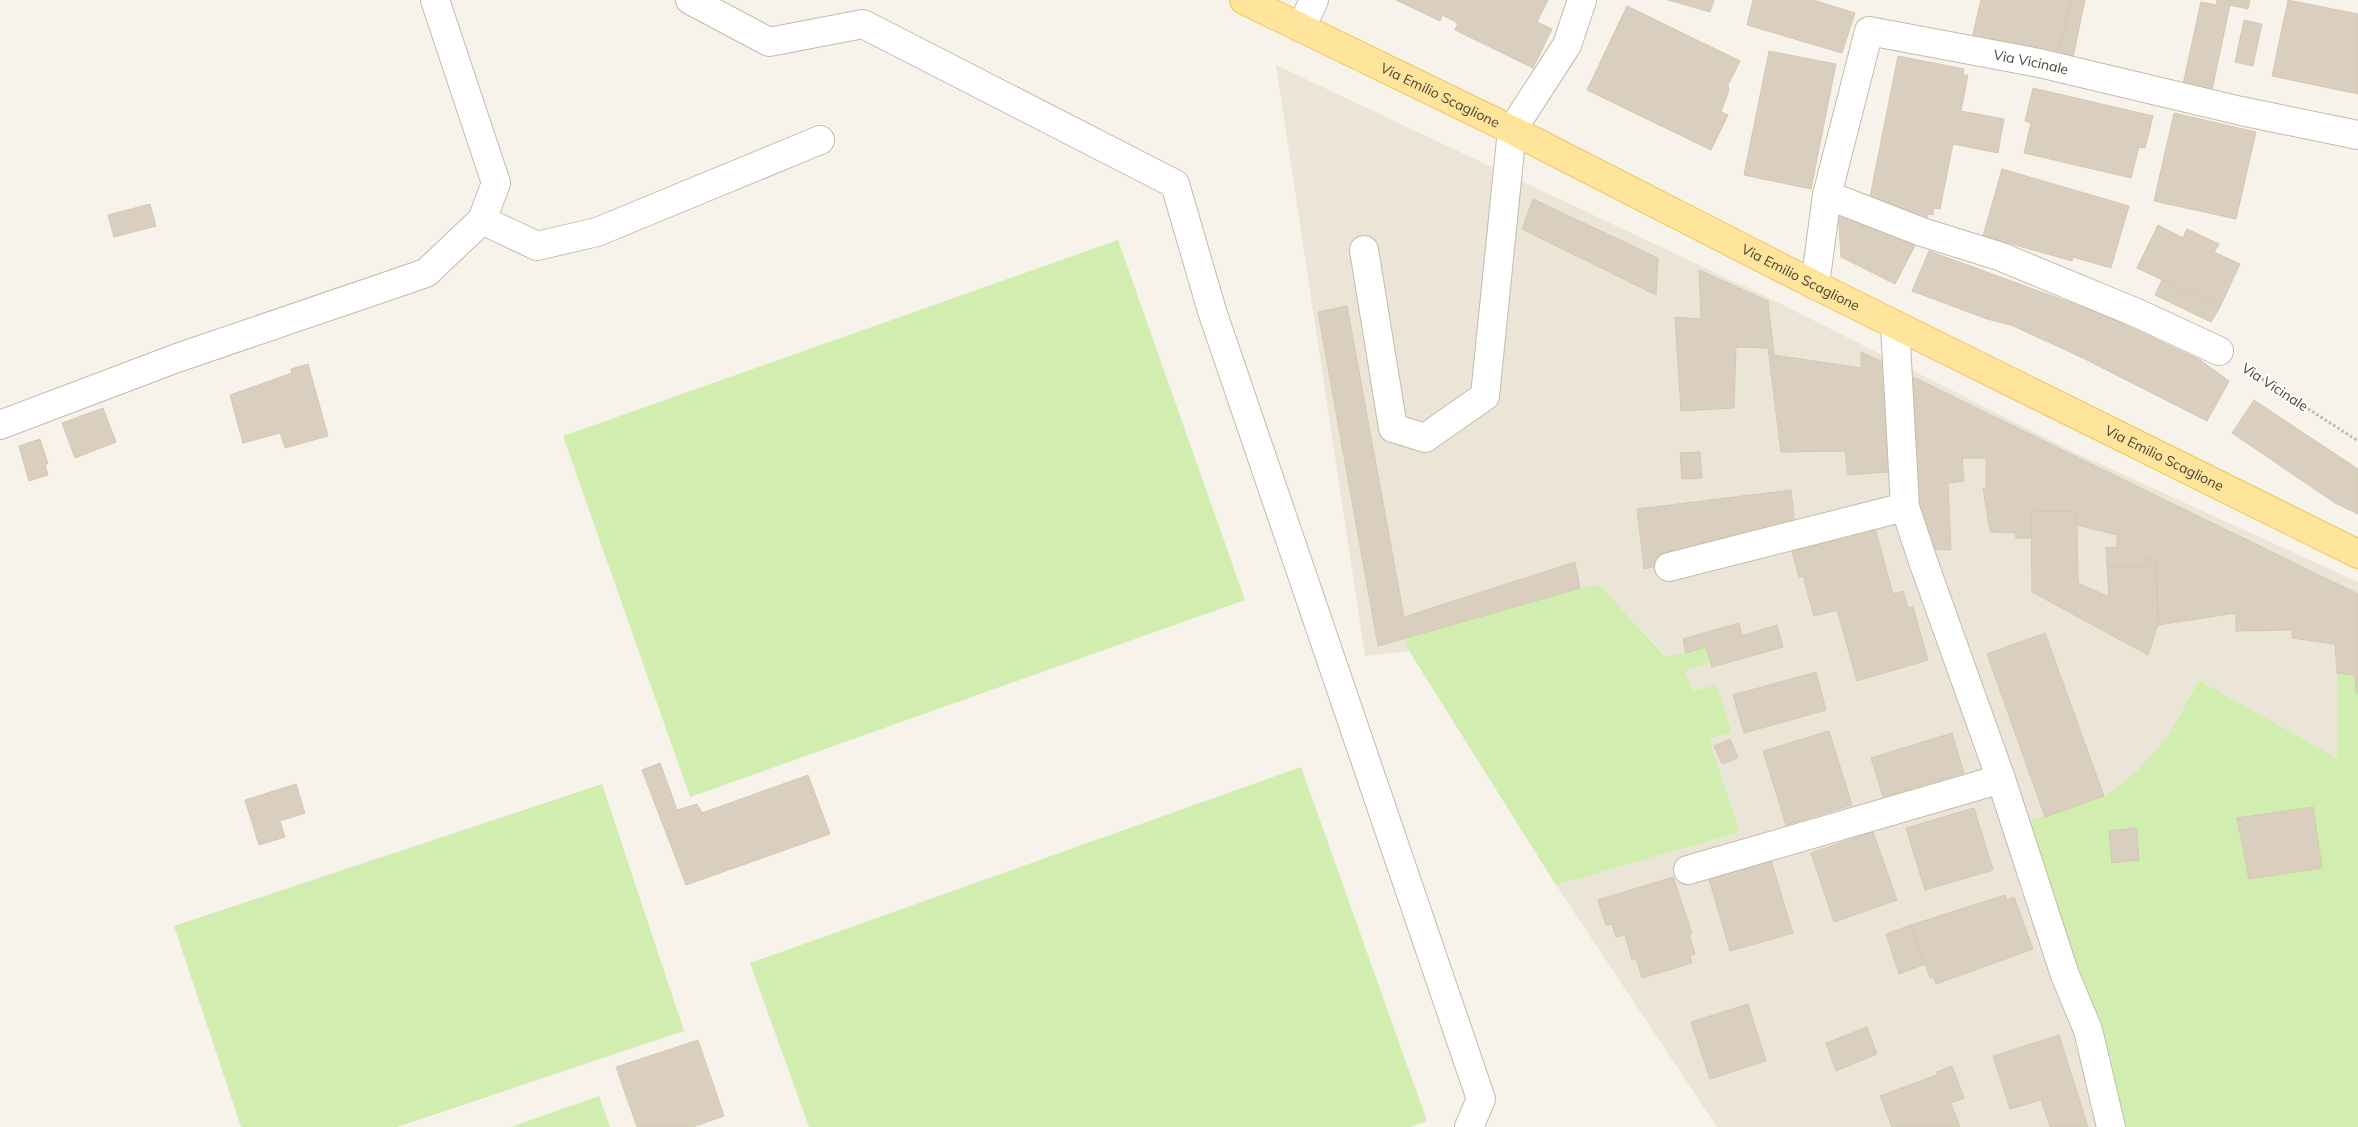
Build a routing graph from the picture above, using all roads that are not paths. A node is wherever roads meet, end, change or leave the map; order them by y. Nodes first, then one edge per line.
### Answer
1 (435, 0) edge
2 (690, 0) edge
3 (1244, 0) edge
4 (1314, 0) edge
5 (1582, 0) edge
6 (1301, 28) junction
7 (1512, 130) junction
8 (2358, 135) edge
9 (820, 140) dead end
10 (1827, 195) junction
11 (482, 220) junction
12 (1364, 250) dead end
13 (1815, 286) junction
14 (1895, 325) junction
15 (2219, 352) road end
16 (0, 425) edge
17 (1906, 507) junction
18 (2358, 554) edge
19 (1669, 567) dead end
20 (2001, 779) junction
21 (1688, 870) dead end
22 (1469, 1127) edge
23 (2111, 1127) edge

1 - 11 street
2 - 22 street
3 - 6 main road, Via Emilio Scaglione
4 - 6 street
5 - 7 street
6 - 7 main road, Via Emilio Scaglione
7 - 12 street
7 - 13 main road, Via Emilio Scaglione
8 - 10 street, Via Vicinale
9 - 11 street
10 - 13 street, Via Vicinale
10 - 15 street
11 - 16 street
13 - 14 main road, Via Emilio Scaglione
14 - 17 street
14 - 18 main road, Via Emilio Scaglione
17 - 19 street
17 - 20 street
20 - 21 street
20 - 23 street

